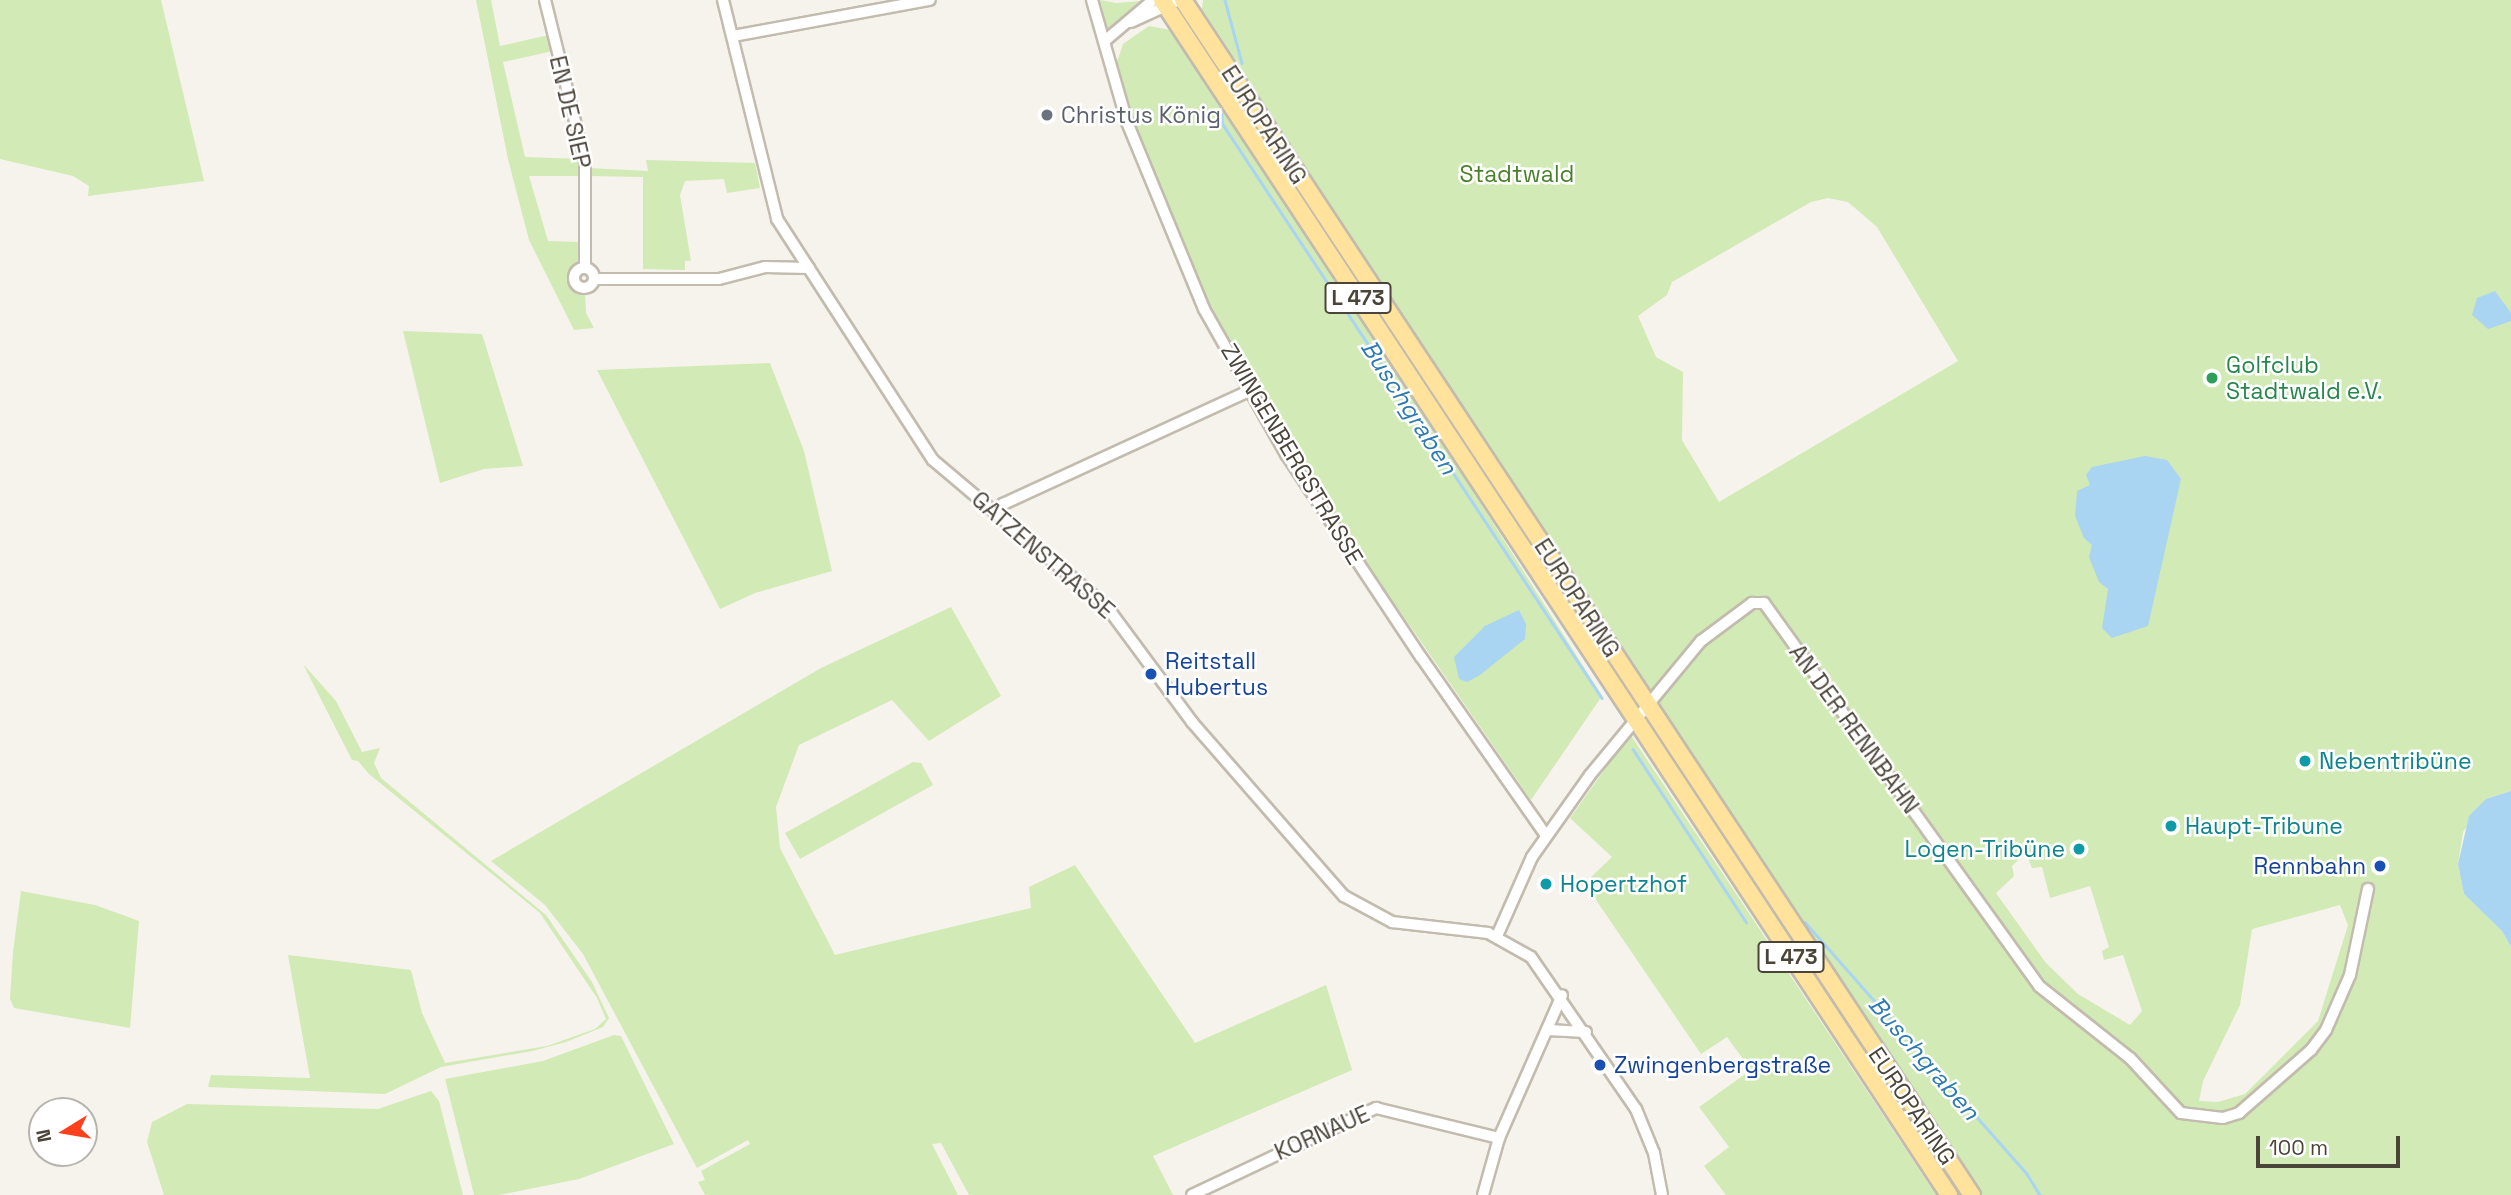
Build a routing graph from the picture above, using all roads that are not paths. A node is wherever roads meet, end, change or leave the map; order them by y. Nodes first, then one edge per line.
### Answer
1 (545, 0) edge
2 (723, 0) edge
3 (930, 0) edge
4 (1092, 0) edge
5 (1169, 1) edge
6 (733, 36) junction
7 (1107, 39) junction
8 (585, 268) junction
9 (809, 268) junction
10 (594, 279) junction
11 (1251, 390) junction
12 (996, 512) junction
13 (1647, 706) junction
14 (1635, 718) junction
15 (1545, 834) junction
16 (2368, 889) dead end
17 (1497, 936) junction
18 (1562, 995) junction
19 (1547, 1030) junction
20 (1587, 1032) junction
21 (1499, 1138) junction
22 (1192, 1195) edge
23 (1483, 1195) edge
24 (1662, 1195) edge
25 (1949, 1195) edge
26 (1972, 1195) edge

1 - 8 street, EN DE SIEP
2 - 6 street, GATZENSTRASSE
3 - 6 street
4 - 7 street, ZWINGENBERGSTRASSE
5 - 7 street
5 - 13 main road, EUROPARING / L 473
5 - 14 main road, EUROPARING / L 473
6 - 9 street, GATZENSTRASSE
7 - 11 street, ZWINGENBERGSTRASSE
8 - 10 street
8 - 10 street, EN DE SIEP
9 - 10 street, EN DE SIEP
9 - 12 street, GATZENSTRASSE
11 - 12 street
11 - 15 street, ZWINGENBERGSTRASSE
12 - 17 street, GATZENSTRASSE
13 - 14 street, AN DER RENNBAHN
13 - 16 street, AN DER RENNBAHN
13 - 26 main road, EUROPARING / L 473
14 - 15 street
14 - 25 main road, EUROPARING / L 473
15 - 17 street
17 - 18 street, GATZENSTRASSE
18 - 19 street
18 - 20 street, GATZENSTRASSE
19 - 20 street
19 - 21 street
20 - 24 street, GATZENSTRASSE
21 - 22 street, KORNAUE
21 - 23 street

